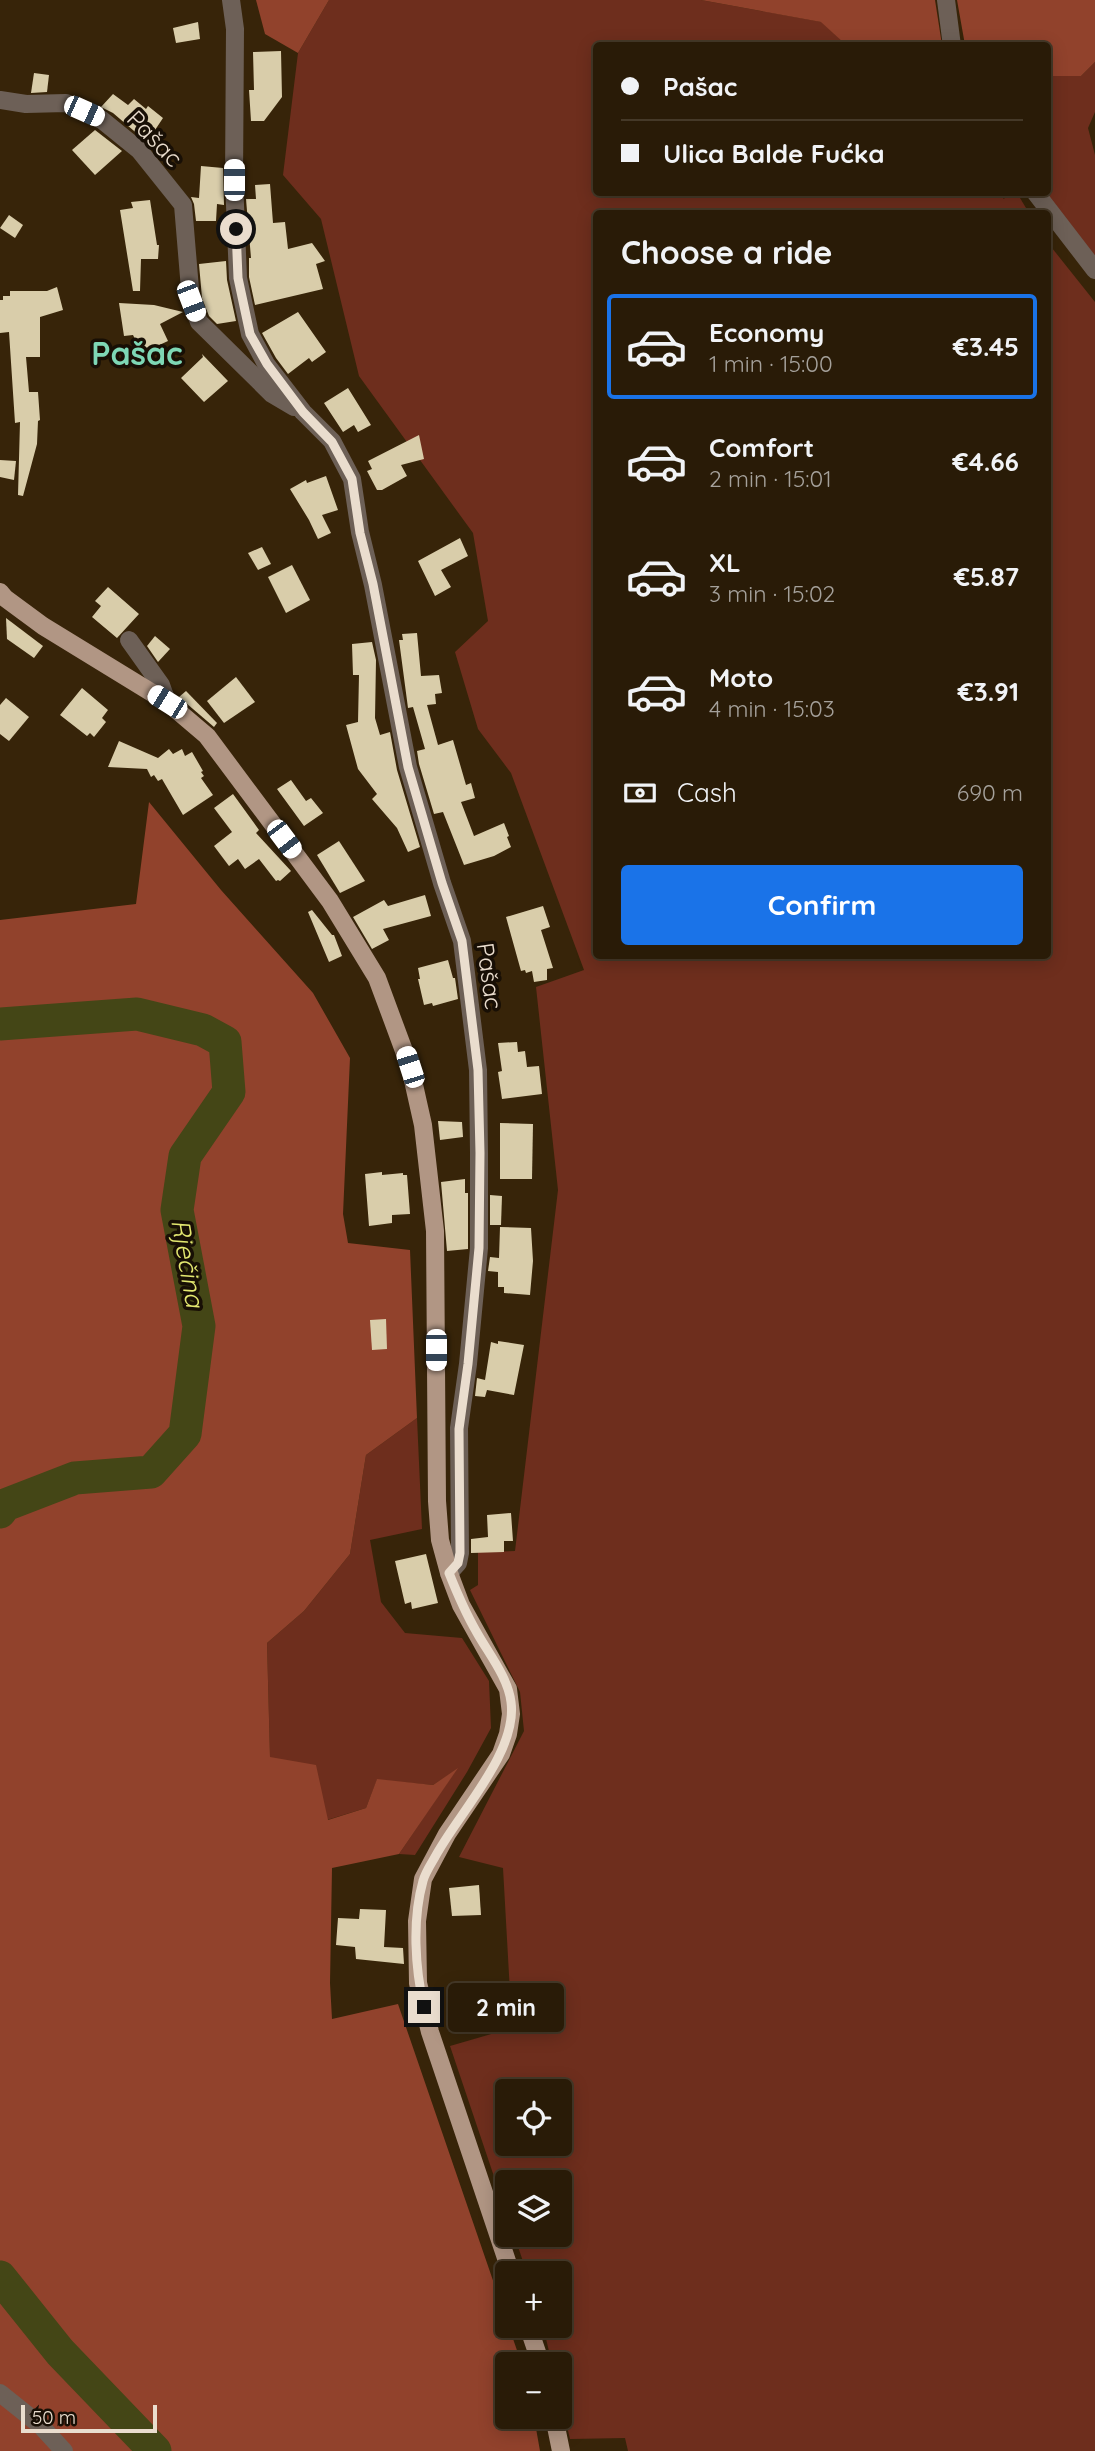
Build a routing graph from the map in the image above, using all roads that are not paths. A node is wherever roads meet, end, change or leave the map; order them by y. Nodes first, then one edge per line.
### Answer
1 (230, 0) edge
2 (946, 0) edge
3 (951, 42) edge
4 (0, 100) edge
5 (1038, 196) edge
6 (1049, 210) edge
7 (1051, 213) edge
8 (1095, 270) edge
9 (303, 412) junction
10 (0, 592) edge
11 (129, 640) dead end
12 (167, 702) junction
13 (449, 1573) junction
14 (507, 2261) edge
15 (0, 2393) edge
16 (556, 2429) edge
17 (64, 2451) edge
18 (561, 2451) edge

1 - 9 street, Pašac
2 - 3 street
4 - 9 street, Pašac
5 - 6 street
7 - 8 street
9 - 13 street, Pašac
10 - 12 main road
11 - 12 street
12 - 13 main road
13 - 14 main road
15 - 17 street
16 - 18 main road

